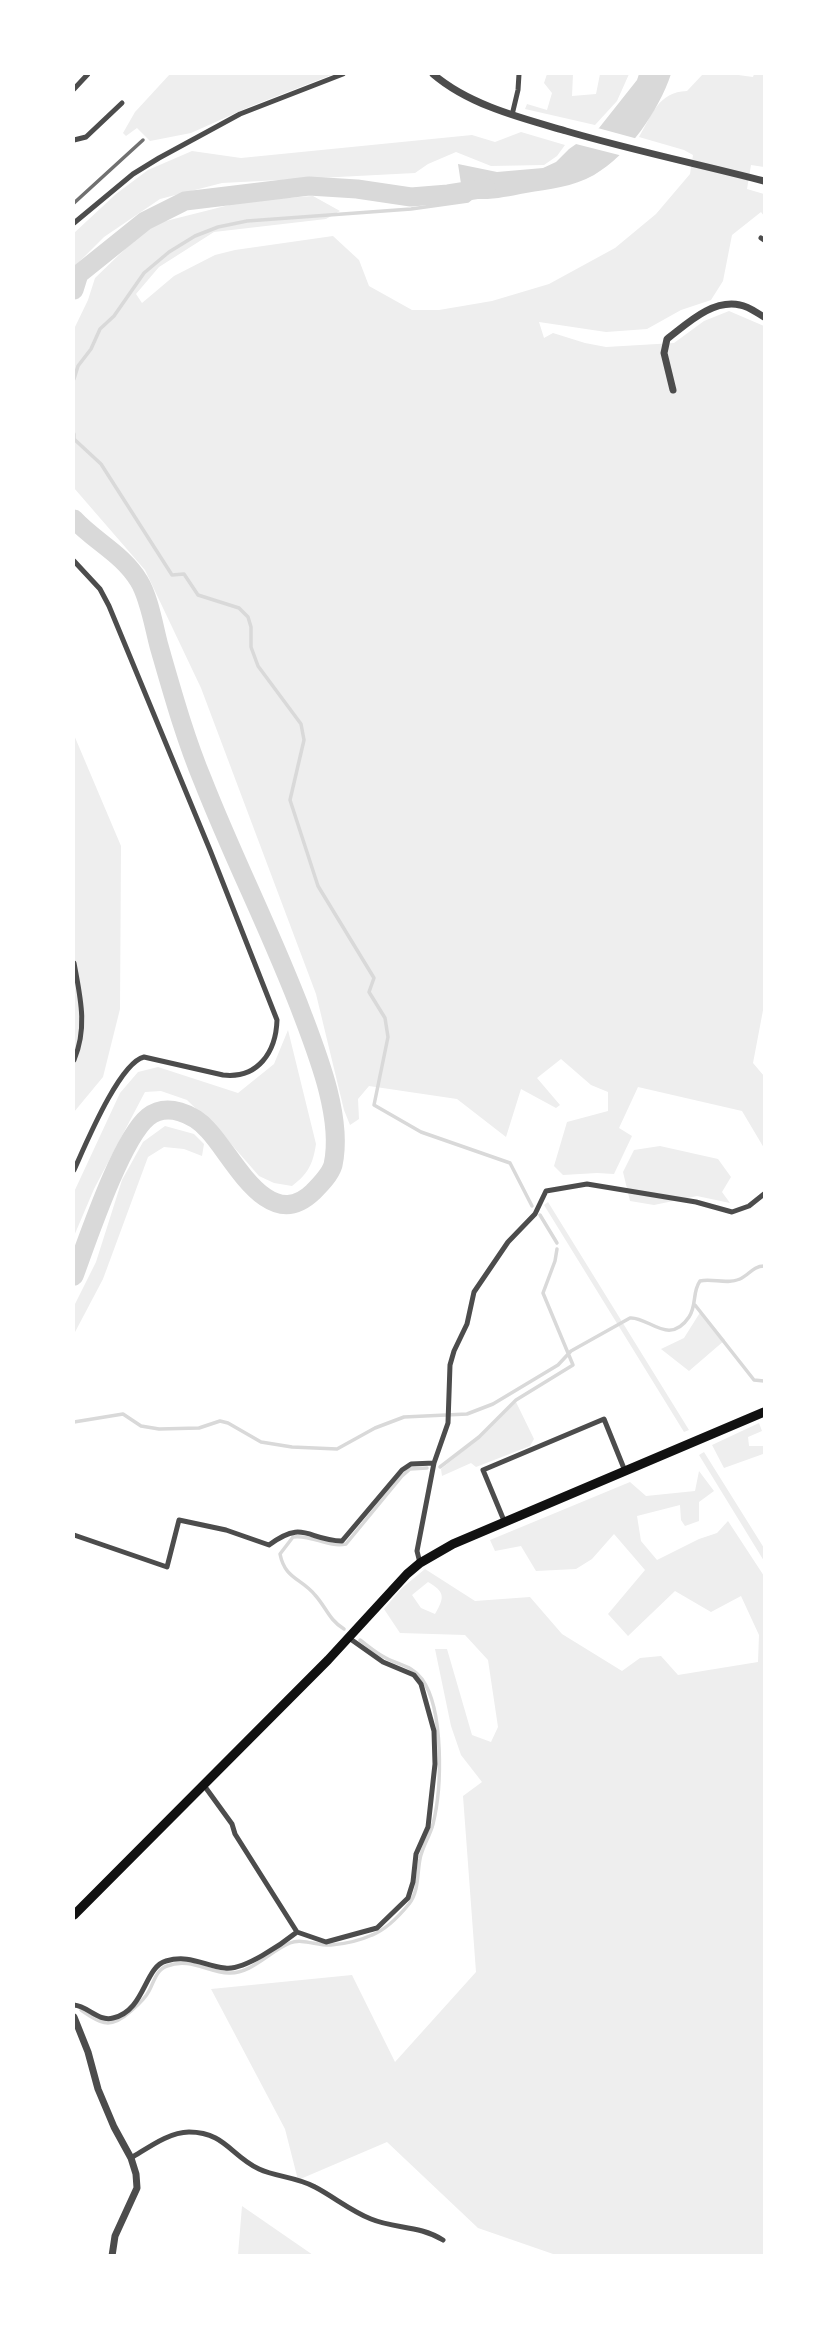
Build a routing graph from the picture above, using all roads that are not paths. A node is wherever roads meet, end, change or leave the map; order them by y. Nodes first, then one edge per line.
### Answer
1 (88, 74) edge
2 (343, 74) edge
3 (433, 74) edge
4 (519, 74) edge
5 (74, 89) edge
6 (122, 103) dead end
7 (512, 115) junction
8 (74, 140) edge
9 (765, 181) edge
10 (74, 223) edge
11 (765, 317) edge
12 (673, 390) dead end
13 (74, 561) edge
14 (74, 963) edge
15 (74, 1059) edge
16 (74, 1170) edge
17 (765, 1194) edge
18 (765, 1412) edge
19 (434, 1463) junction
20 (625, 1471) junction
21 (505, 1522) junction
22 (74, 1535) edge
23 (420, 1563) junction
24 (349, 1638) junction
25 (203, 1784) junction
26 (74, 1915) edge
27 (297, 1932) junction
28 (74, 2005) edge
29 (74, 2017) edge
30 (131, 2158) junction
31 (443, 2240) dead end
32 (112, 2256) edge

1 - 5 street
2 - 10 street
3 - 7 street
4 - 7 street
6 - 8 street
7 - 9 street
11 - 12 street
13 - 16 street
14 - 15 street
17 - 19 street
18 - 20 main road
19 - 22 street
19 - 23 street
20 - 21 main road
20 - 21 street
21 - 23 main road
23 - 24 main road
24 - 25 main road
24 - 27 street
25 - 26 main road
25 - 27 street
27 - 28 street
29 - 30 street
30 - 31 street
30 - 32 street

